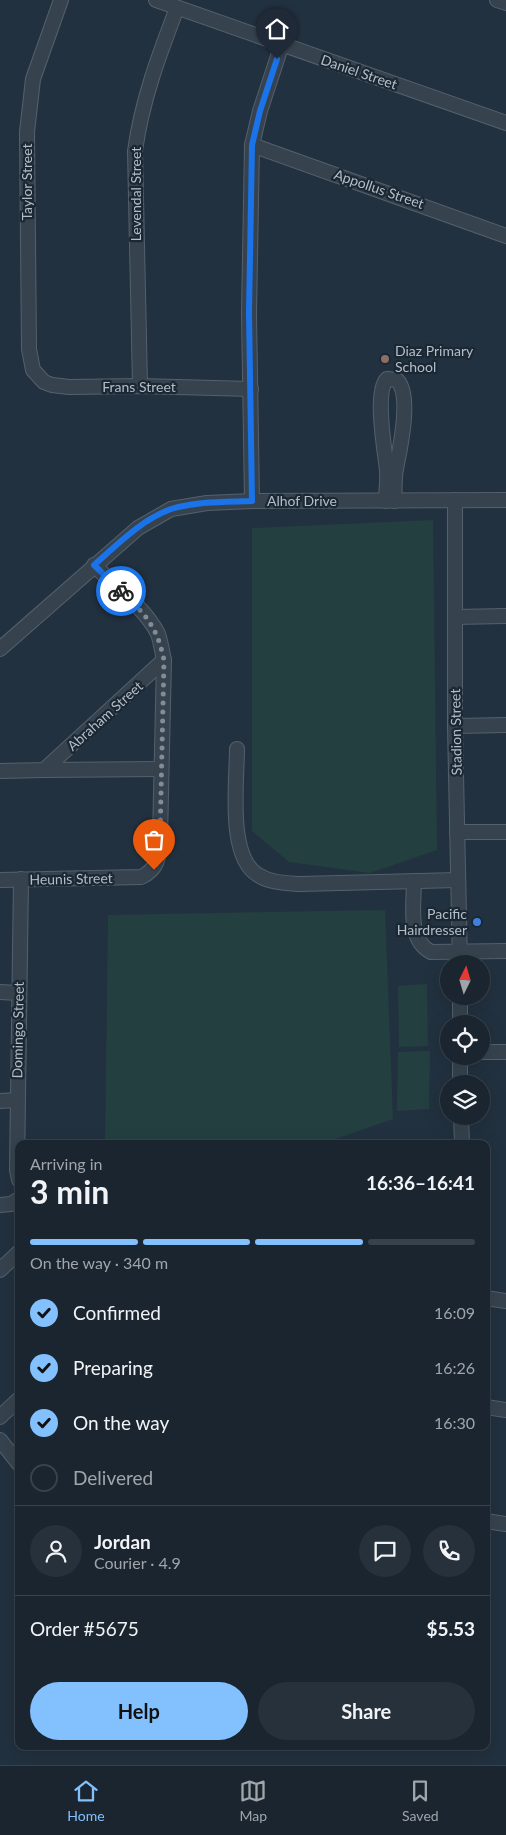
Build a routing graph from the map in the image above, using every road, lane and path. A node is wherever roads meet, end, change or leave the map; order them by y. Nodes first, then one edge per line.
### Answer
1 (62, 0) edge
2 (156, 0) edge
3 (497, 0) edge
4 (506, 3) edge
5 (177, 8) junction
6 (282, 44) junction
7 (506, 123) edge
8 (252, 145) junction
9 (506, 236) edge
10 (33, 370) joint
11 (140, 386) junction
12 (251, 389) junction
13 (456, 500) junction
14 (506, 500) edge
15 (252, 501) junction
16 (390, 501) junction
17 (94, 565) junction
18 (506, 616) edge
19 (455, 617) junction
20 (0, 649) edge
21 (164, 660) junction
22 (506, 725) edge
23 (456, 726) junction
24 (237, 749) dead end
25 (161, 769) junction
26 (44, 770) junction
27 (0, 771) edge
28 (457, 832) junction
29 (506, 832) edge
30 (0, 880) edge
31 (21, 880) junction
32 (458, 880) junction
33 (414, 881) junction
34 (506, 951) edge
35 (446, 955) edge
36 (460, 955) edge
37 (480, 955) edge
38 (0, 992) edge
39 (18, 992) junction
40 (490, 1052) edge
41 (506, 1052) edge
42 (17, 1100) junction
43 (0, 1101) edge
44 (461, 1125) edge
45 (18, 1140) edge
46 (462, 1140) edge
47 (15, 1202) edge
48 (0, 1204) edge
49 (15, 1256) edge
50 (0, 1270) edge
51 (490, 1299) edge
52 (506, 1301) edge
53 (15, 1402) edge
54 (490, 1408) edge
55 (506, 1410) edge
56 (0, 1417) edge
57 (0, 1440) edge
58 (15, 1459) edge
59 (490, 1522) edge
60 (506, 1524) edge

1 - 10 street, Taylor Street
2 - 5 street, Daniel Street
3 - 4 street
5 - 6 street, Daniel Street
5 - 11 street, Levendal Street
6 - 7 street, Daniel Street
6 - 8 street
8 - 9 street, Appollus Street
8 - 12 street
10 - 11 street, Frans Street
11 - 12 street, Frans Street
12 - 15 street
13 - 14 street, Alhof Drive
13 - 16 street, Alhof Drive
13 - 19 street, Stadion Street
15 - 16 street, Alhof Drive
15 - 17 street, Alhof Drive
16 - 16 street
17 - 20 street, Alhof Drive
17 - 21 street
18 - 19 street
19 - 23 street, Stadion Street
21 - 25 street
21 - 26 street, Abraham Street
22 - 23 street
23 - 28 street, Stadion Street
24 - 33 street
25 - 26 street, Abraham Street
25 - 31 street, Heunis Street
26 - 27 street, Abraham Street
28 - 29 street
28 - 32 street, Stadion Street
30 - 31 street, Heunis Street
31 - 39 street, Domingo Street
32 - 33 street
32 - 36 street, Stadion Street
33 - 35 street
34 - 37 street
38 - 39 street
39 - 42 street, Domingo Street
40 - 41 street
42 - 43 street
42 - 45 street, Domingo Street
44 - 46 street
47 - 48 street
49 - 50 street
51 - 52 street
53 - 56 street
54 - 55 street
57 - 58 street
59 - 60 street

